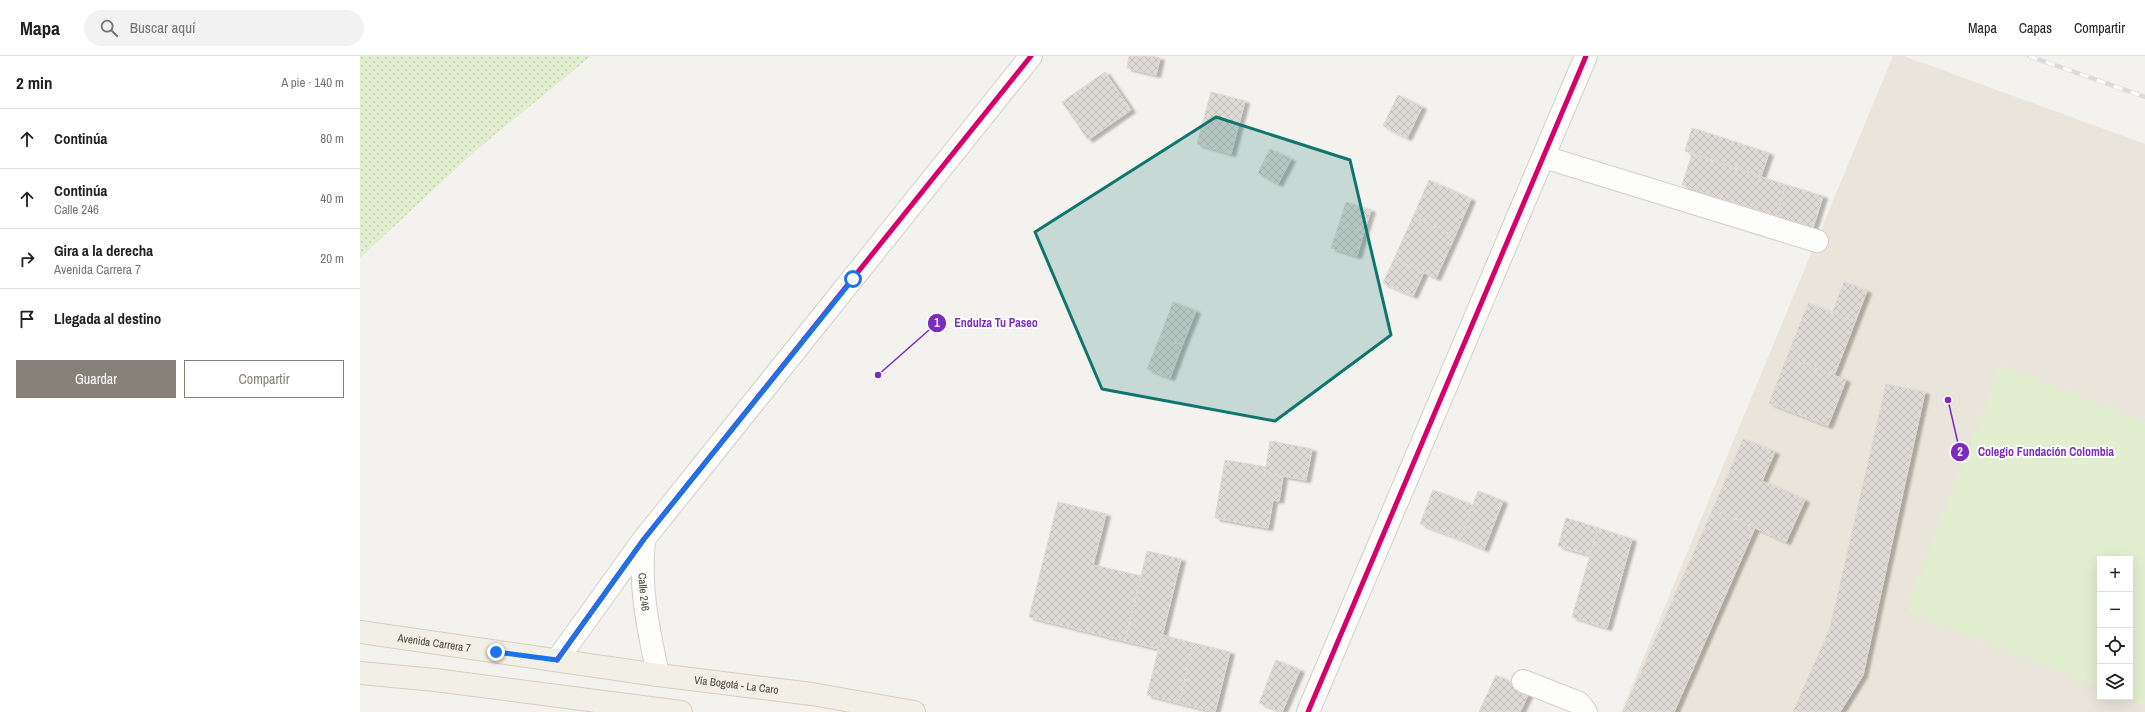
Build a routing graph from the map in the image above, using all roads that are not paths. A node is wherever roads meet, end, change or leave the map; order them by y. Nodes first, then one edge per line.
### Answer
1 (1031, 56) edge
2 (1586, 56) edge
3 (1544, 156) junction
4 (1817, 241) dead end
5 (644, 539) junction
6 (360, 632) edge
7 (557, 660) junction
8 (360, 673) edge
9 (658, 675) junction
10 (1523, 681) dead end
11 (681, 712) edge
12 (914, 712) edge
13 (1308, 712) edge
14 (1586, 712) edge

1 - 5 street
2 - 3 street
3 - 4 street
3 - 13 street
5 - 7 street, Calle 246
5 - 9 street, Calle 246
6 - 7 main road, Avenida Carrera 7
7 - 9 main road, Vía Bogotá - La Caro
8 - 11 main road
9 - 12 main road, Vía Bogotá - La Caro
10 - 14 street

